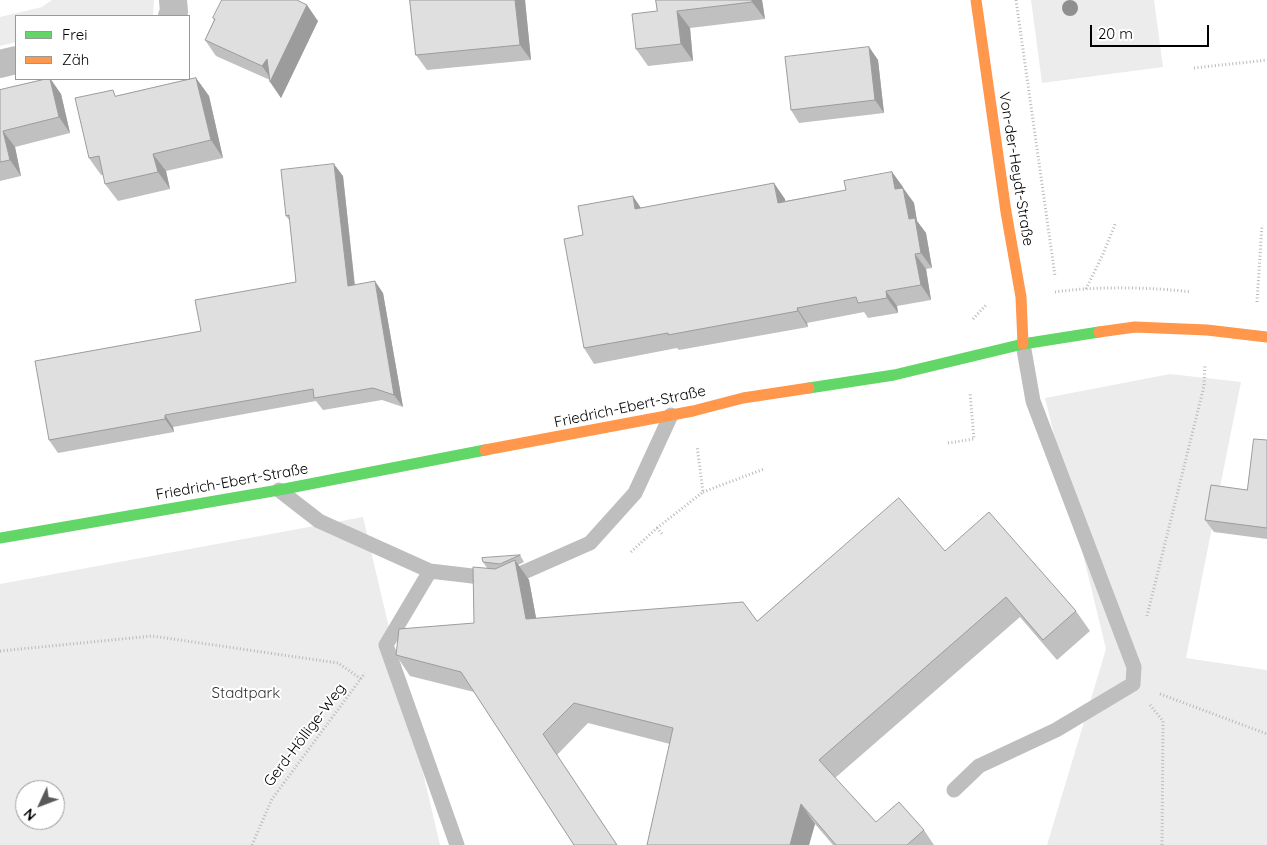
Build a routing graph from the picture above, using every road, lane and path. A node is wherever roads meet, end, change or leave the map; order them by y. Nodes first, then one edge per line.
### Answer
1 (173, 0) edge
2 (976, 0) edge
3 (1016, 0) edge
4 (172, 15) edge
5 (15, 60) edge
6 (1267, 60) edge
7 (0, 64) edge
8 (1194, 68) dead end
9 (1116, 222) dead end
10 (1262, 225) dead end
11 (1086, 289) dead end
12 (1058, 292) dead end
13 (1207, 330) junction
14 (1254, 334) junction
15 (1267, 337) edge
16 (1023, 344) junction
17 (968, 358) junction
18 (693, 411) junction
19 (671, 415) junction
20 (948, 443) dead end
21 (764, 469) dead end
22 (279, 490) junction
23 (703, 492) junction
24 (657, 528) junction
25 (663, 535) dead end
26 (0, 538) edge
27 (631, 552) dead end
28 (430, 571) junction
29 (386, 645) junction
30 (0, 651) edge
31 (1134, 667) junction
32 (361, 679) junction
33 (1133, 684) junction
34 (1267, 734) edge
35 (954, 790) dead end
36 (252, 845) edge
37 (457, 845) edge
38 (1162, 845) edge

1 - 4 street
2 - 16 street, Von-der-Heydt-Straße
3 - 12 path
5 - 7 street
6 - 8 path
9 - 11 path
10 - 14 path
13 - 14 street, Friedrich-Ebert-Straße
13 - 16 street, Friedrich-Ebert-Straße
13 - 31 path
14 - 15 street, Friedrich-Ebert-Straße
16 - 17 street, Friedrich-Ebert-Straße
16 - 31 lane
17 - 18 street, Friedrich-Ebert-Straße
17 - 20 path
18 - 19 street, Friedrich-Ebert-Straße
18 - 23 path
19 - 22 street, Friedrich-Ebert-Straße
19 - 28 lane
21 - 23 path
22 - 26 street, Friedrich-Ebert-Straße
22 - 28 lane
23 - 24 path
24 - 25 path
24 - 27 path
28 - 29 lane
29 - 32 path, Gerd-Höllige-Weg
29 - 37 lane
30 - 32 path
31 - 33 lane
32 - 36 path, Gerd-Höllige-Weg
33 - 34 path
33 - 35 lane
33 - 38 path

